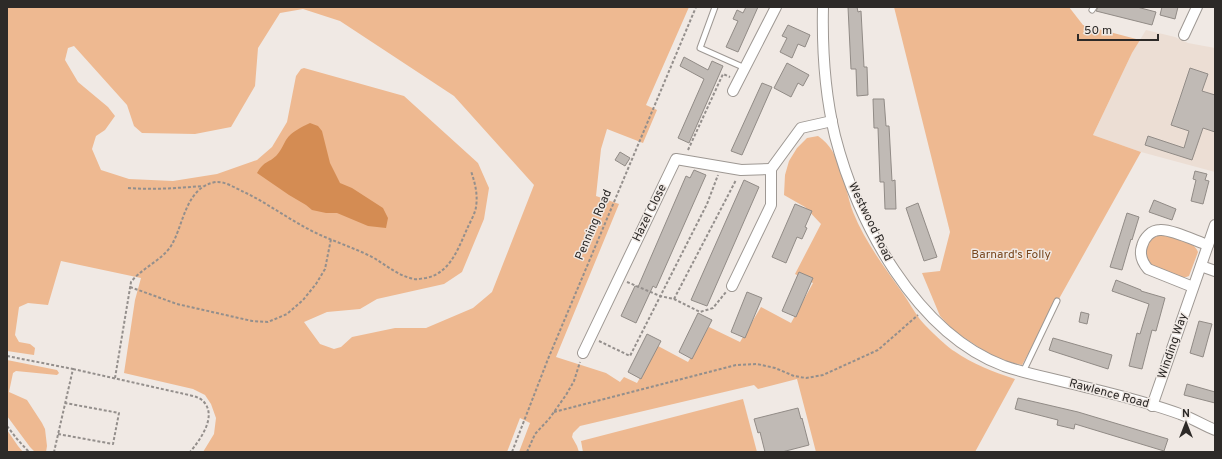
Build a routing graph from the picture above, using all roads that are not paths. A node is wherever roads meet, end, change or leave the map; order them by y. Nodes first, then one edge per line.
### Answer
1 (715, 7) edge
2 (776, 7) edge
3 (823, 7) edge
4 (1197, 7) edge
5 (1184, 35) dead end
6 (745, 68) junction
7 (733, 90) dead end
8 (832, 121) junction
9 (771, 169) junction
10 (1215, 224) edge
11 (1208, 245) junction
12 (1201, 266) junction
13 (1215, 271) edge
14 (732, 286) road end
15 (1193, 287) junction
16 (1057, 301) dead end
17 (583, 353) road end
18 (1023, 372) junction
19 (1152, 406) junction
20 (1215, 430) edge

1 - 6 lane
2 - 6 street
3 - 8 street, Westwood Road
4 - 5 street
6 - 7 street
8 - 9 street
8 - 18 street, Westwood Road
9 - 14 street
9 - 17 street, Hazel Close
10 - 11 street, Winding Way
11 - 12 street, Winding Way
11 - 15 street
12 - 13 street
12 - 15 street, Winding Way
15 - 19 street, Winding Way
16 - 18 lane
18 - 19 street, Rawlence Road
19 - 20 street, Rawlence Road

